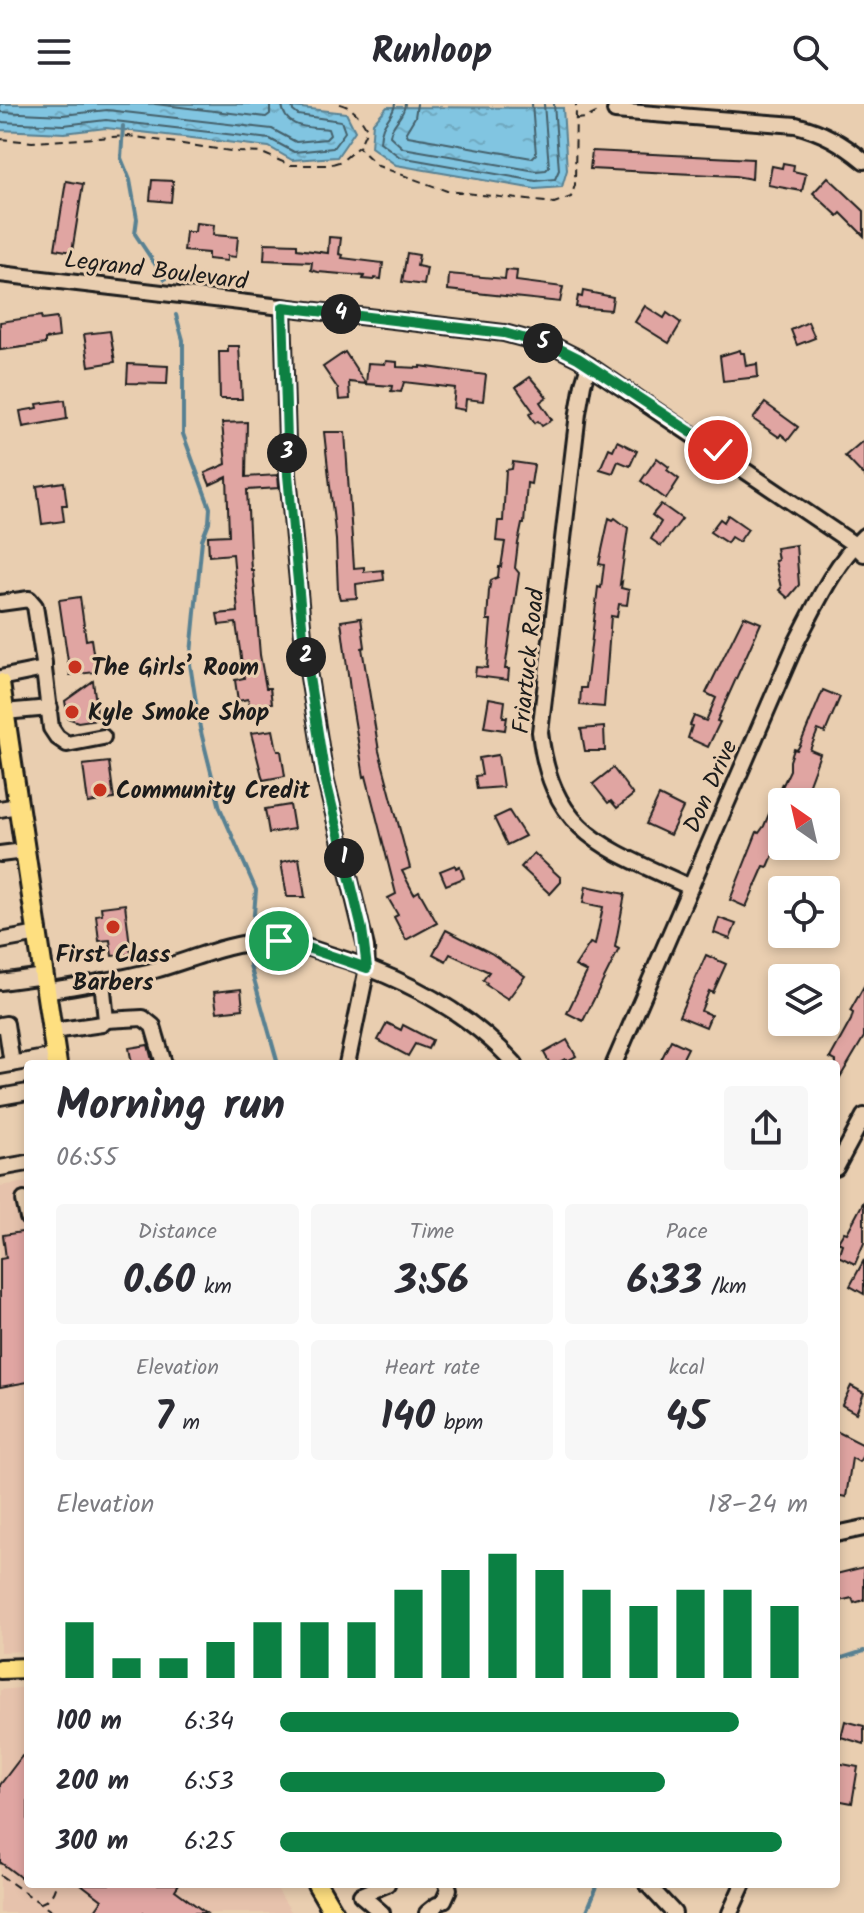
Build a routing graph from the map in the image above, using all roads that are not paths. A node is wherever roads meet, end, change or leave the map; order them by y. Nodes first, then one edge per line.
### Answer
1 (615, 111) road end
2 (864, 161) edge
3 (0, 274) edge
4 (283, 307) junction
5 (589, 365) junction
6 (861, 545) edge
7 (0, 603) edge
8 (44, 669) junction
9 (0, 680) edge
10 (50, 708) junction
11 (4, 712) junction
12 (103, 737) dead end
13 (4, 744) edge
14 (9, 807) edge
15 (24, 851) junction
16 (0, 854) edge
17 (690, 887) junction
18 (38, 934) junction
19 (0, 941) edge
20 (367, 968) junction
21 (102, 981) junction
22 (0, 982) edge
23 (46, 984) junction
24 (106, 1020) junction
25 (0, 1025) edge
26 (53, 1031) junction
27 (57, 1060) edge
28 (163, 1060) edge
29 (348, 1060) edge
30 (511, 1060) edge
31 (616, 1060) edge
32 (6, 1065) edge
33 (24, 1093) edge
34 (0, 1097) edge
35 (864, 1116) edge
36 (840, 1161) edge
37 (24, 1164) edge
38 (0, 1168) edge
39 (864, 1528) edge
40 (840, 1533) edge
41 (24, 1668) edge
42 (0, 1669) edge
43 (319, 1888) edge
44 (449, 1888) edge
45 (651, 1888) edge
46 (741, 1888) edge
47 (358, 1890) edge
48 (436, 1906) edge
49 (334, 1913) edge
50 (382, 1913) edge
51 (674, 1913) edge
52 (730, 1913) edge

1 - 2 street
3 - 4 street, Legrand Boulevard
4 - 5 street, Legrand Boulevard
4 - 20 street
5 - 6 street, Legrand Boulevard
5 - 17 street, Friartuck Road
6 - 17 street, Don Drive
7 - 8 street
8 - 9 street
8 - 10 street
9 - 11 main road
10 - 11 street
10 - 12 street
11 - 13 main road
13 - 14 main road
14 - 15 main road
15 - 16 street
15 - 18 main road
17 - 31 street, Don Drive
18 - 19 street
18 - 23 main road
20 - 21 street
20 - 29 street
20 - 30 street
21 - 23 street
21 - 24 street
22 - 23 street
23 - 26 main road
24 - 26 street
24 - 28 street
25 - 32 street
26 - 27 main road
33 - 34 street
35 - 36 street
37 - 38 street
39 - 40 street
41 - 42 main road
43 - 49 main road
44 - 48 street
45 - 51 street
46 - 52 street
47 - 50 street

